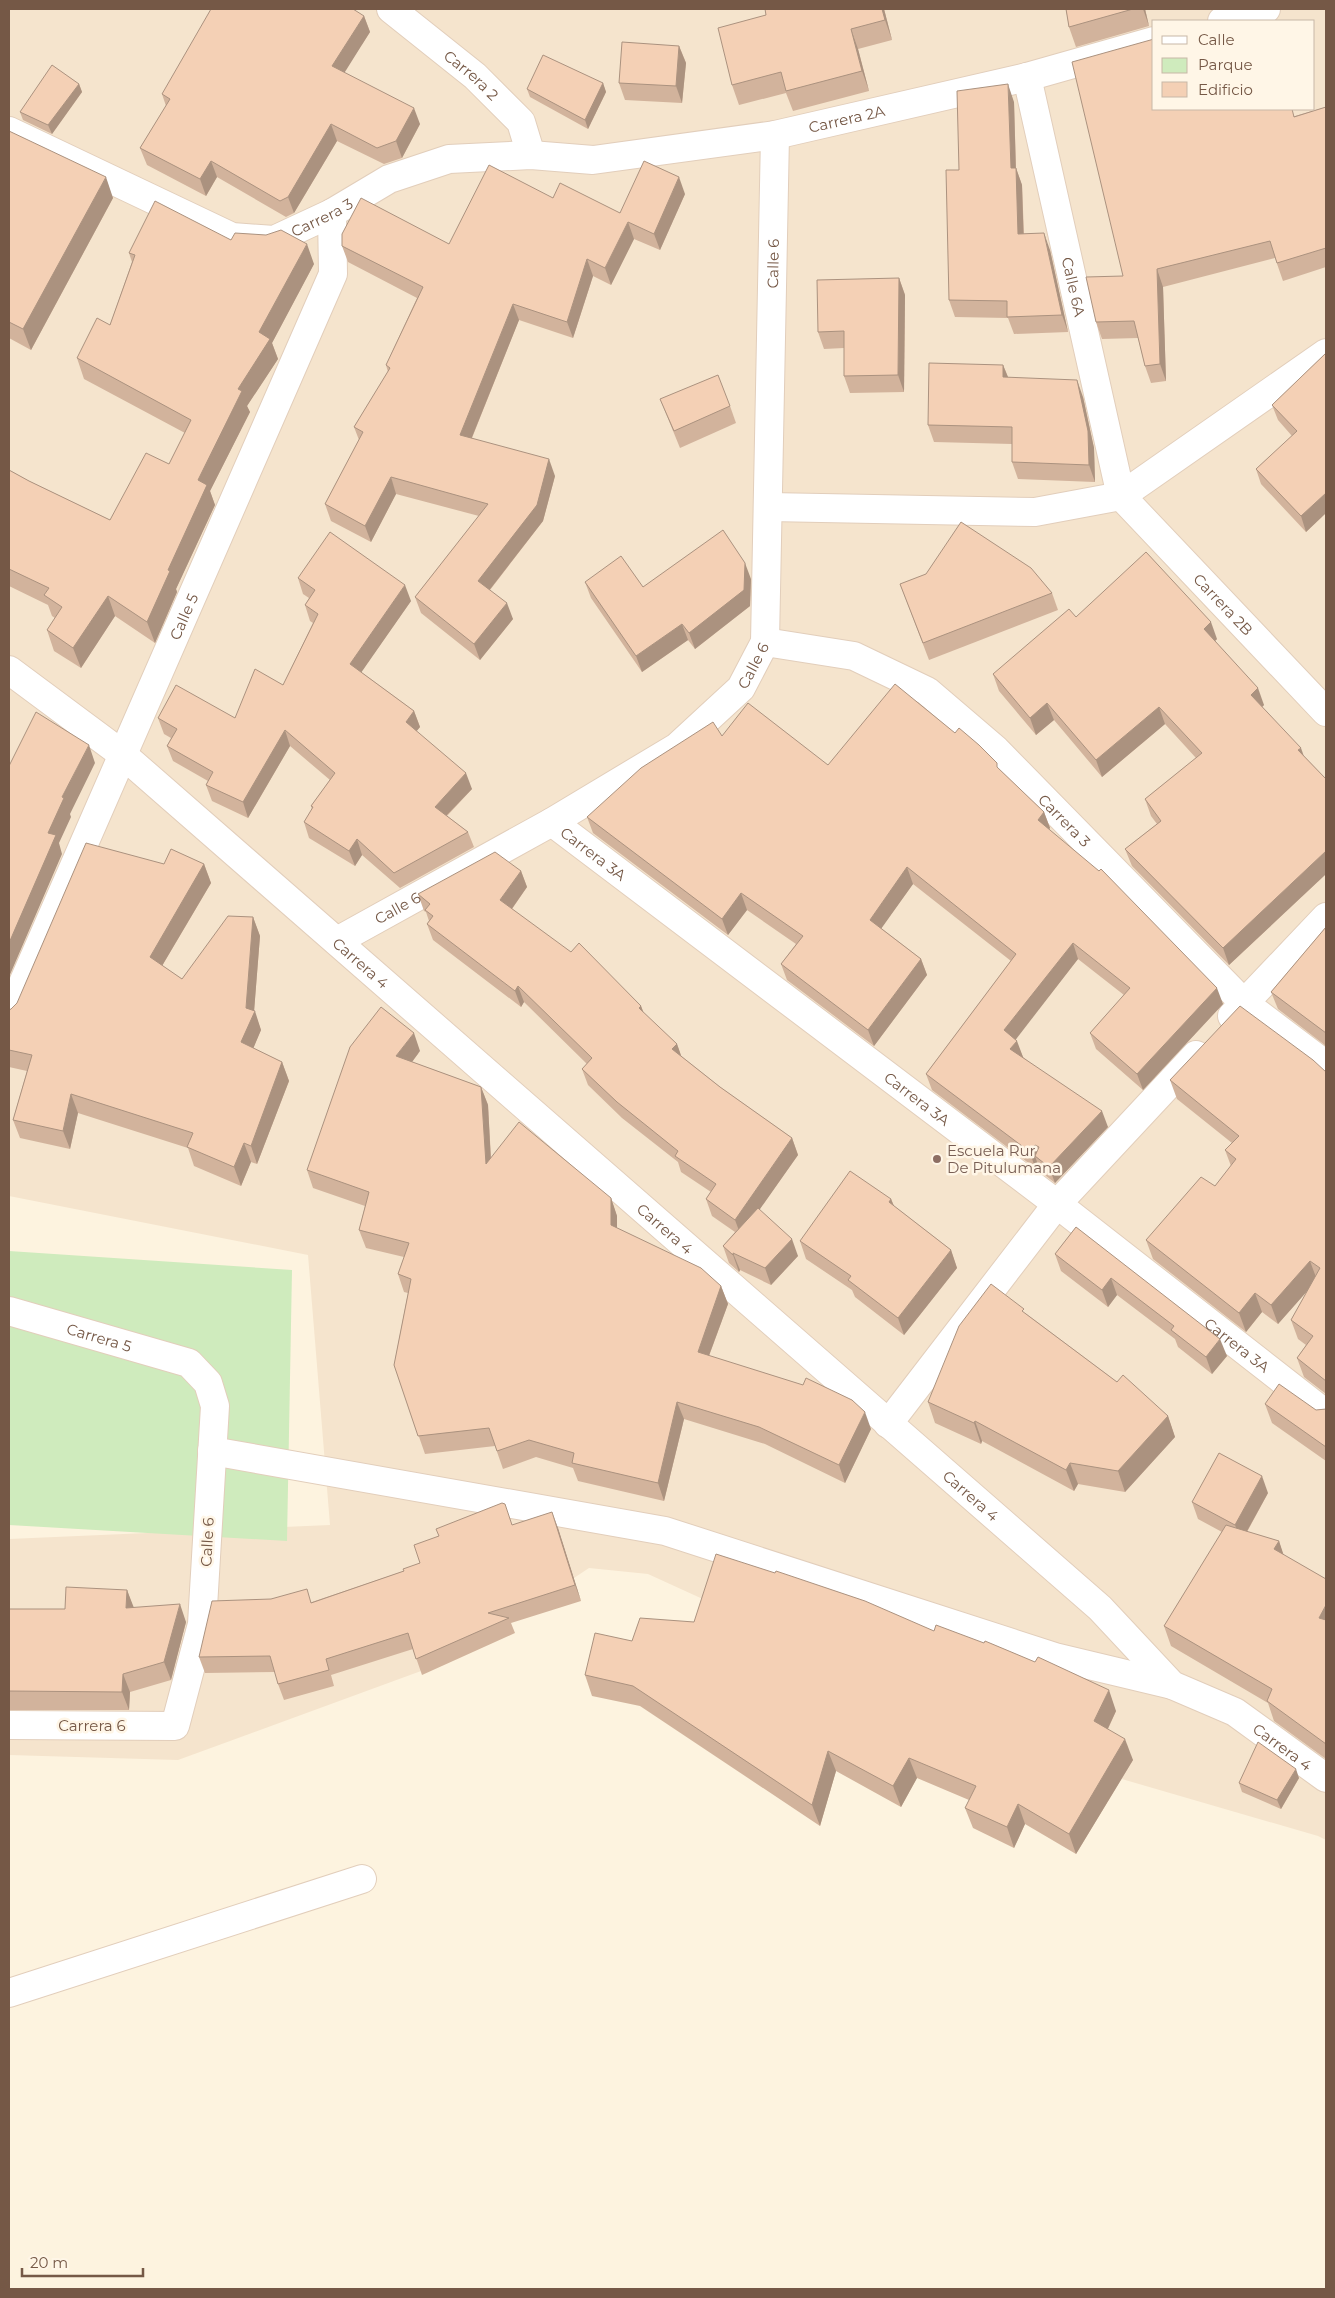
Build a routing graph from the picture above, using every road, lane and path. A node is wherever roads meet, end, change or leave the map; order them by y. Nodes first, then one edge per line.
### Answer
1 (391, 9) edge
2 (1266, 9) edge
3 (1226, 20) edge
4 (1152, 42) edge
5 (1028, 77) junction
6 (9, 131) edge
7 (775, 134) junction
8 (532, 155) junction
9 (332, 213) junction
10 (1326, 352) edge
11 (1121, 496) junction
12 (769, 507) junction
13 (765, 642) junction
14 (9, 670) edge
15 (1326, 712) edge
16 (122, 754) junction
17 (552, 822) junction
18 (1326, 917) edge
19 (337, 942) junction
20 (1244, 1003) junction
21 (9, 1015) edge
22 (1326, 1065) edge
23 (1057, 1204) junction
24 (9, 1311) edge
25 (189, 1363) joint
26 (1326, 1414) edge
27 (888, 1424) junction
28 (212, 1451) junction
29 (1172, 1684) junction
30 (9, 1725) edge
31 (175, 1726) joint
32 (1326, 1778) edge
33 (362, 1879) dead end
34 (9, 1993) edge

1 - 8 street, Carrera 2
2 - 3 street
4 - 5 street, Carrera 2A
5 - 7 street, Carrera 2A
5 - 11 street, Calle 6A
6 - 9 street, Carrera 3
7 - 8 street, Carrera 2A
7 - 12 street, Calle 6
8 - 9 street, Carrera 3
9 - 16 street, Calle 5
10 - 11 street
11 - 12 street
11 - 15 street, Carrera 2B
12 - 13 street, Calle 6
13 - 17 street, Calle 6
13 - 20 street, Carrera 3
14 - 16 street, Carrera 4
16 - 19 street, Carrera 4
16 - 21 street, Calle 5
17 - 19 street, Calle 6
17 - 23 street, Carrera 3A
18 - 20 street
19 - 27 street, Carrera 4
20 - 22 street, Carrera 3
20 - 23 street
23 - 26 street, Carrera 3A
23 - 27 street
24 - 25 street, Carrera 5
25 - 28 street, Calle 6
27 - 29 street, Carrera 4
28 - 29 street
28 - 31 street, Calle 6
29 - 32 street, Carrera 4
30 - 31 street, Carrera 6
33 - 34 street

